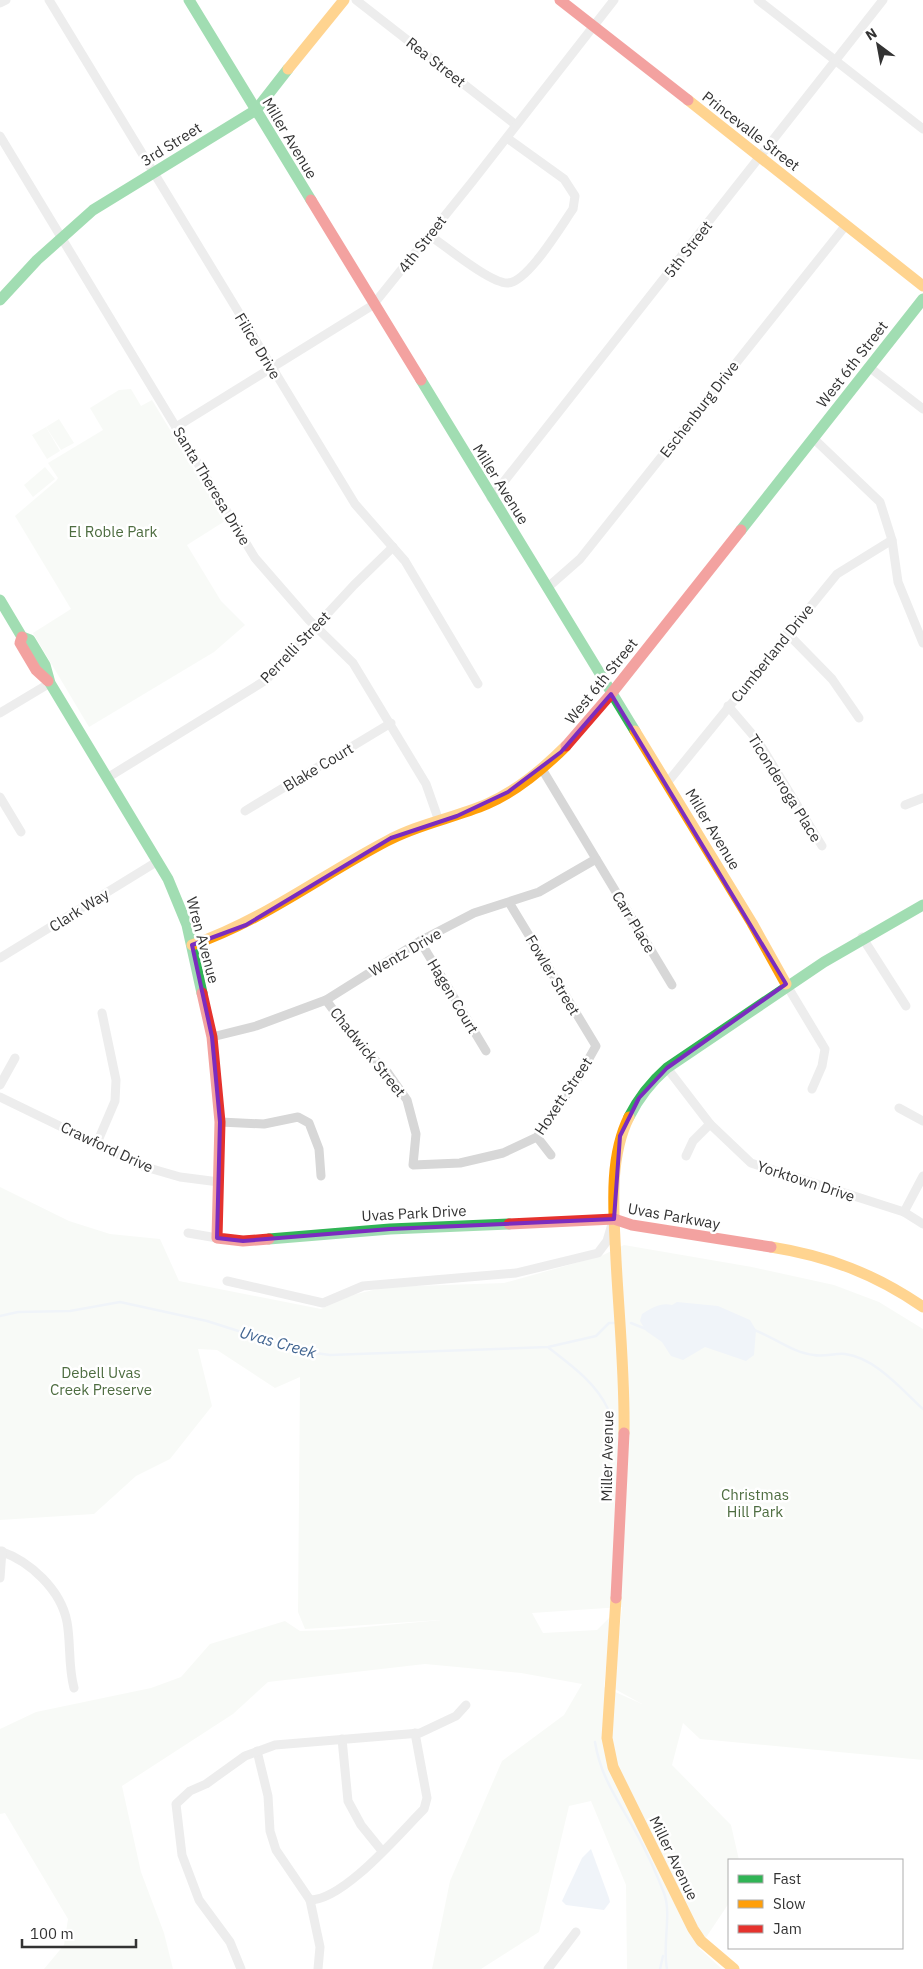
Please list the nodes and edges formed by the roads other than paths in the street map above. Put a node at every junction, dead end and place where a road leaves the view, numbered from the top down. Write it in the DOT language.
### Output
graph roads {
  1 [pos="6,0"];
  2 [pos="50,0"];
  3 [pos="189,0"];
  4 [pos="344,0"];
  5 [pos="356,0"];
  6 [pos="560,0"];
  7 [pos="614,0"];
  8 [pos="758,0"];
  9 [pos="883,0"];
  10 [pos="0,3"];
  11 [pos="593,26"];
  12 [pos="835,59"];
  13 [pos="256,110"];
  14 [pos="516,125"];
  15 [pos="923,129"];
  16 [pos="0,136"];
  17 [pos="507,138"];
  18 [pos="760,157"];
  19 [pos="154,172"];
  20 [pos="846,225"];
  21 [pos="429,235"];
  22 [pos="61,237"];
  23 [pos="923,286"];
  24 [pos="923,299"];
  25 [pos="0,300"];
  26 [pos="373,305"];
  27 [pos="869,367"];
  28 [pos="272,369"];
  29 [pos="923,409"];
  30 [pos="176,427"];
  31 [pos="812,438"];
  32 [pos="491,498"];
  33 [pos="892,540"];
  34 [pos="393,547"];
  35 [pos="547,588"];
  36 [pos="1,602"];
  37 [pos="316,626"];
  38 [pos="787,633"];
  39 [pos="923,643"];
  40 [pos="50,682"];
  41 [pos="478,684"];
  42 [pos="611,694"];
  43 [pos="728,706"];
  44 [pos="0,713"];
  45 [pos="858,718"];
  46 [pos="391,723"];
  47 [pos="542,769"];
  48 [pos="107,778"];
  49 [pos="667,783"];
  50 [pos="0,797"];
  51 [pos="923,798"];
  52 [pos="905,805"];
  53 [pos="245,811"];
  54 [pos="440,821"];
  55 [pos="21,832"];
  56 [pos="822,846"];
  57 [pos="596,859"];
  58 [pos="158,862"];
  59 [pos="510,904"];
  60 [pos="923,905"];
  61 [pos="862,937"];
  62 [pos="420,941"];
  63 [pos="192,945"];
  64 [pos="0,958"];
  65 [pos="786,984"];
  66 [pos="672,985"];
  67 [pos="326,1000"];
  68 [pos="906,1006"];
  69 [pos="102,1013"];
  70 [pos="212,1037"];
  71 [pos="596,1046"];
  72 [pos="486,1051"];
  73 [pos="15,1058"];
  74 [pos="667,1068"];
  75 [pos="0,1085"];
  76 [pos="812,1089"];
  77 [pos="0,1097"];
  78 [pos="899,1108"];
  79 [pos="923,1121"];
  80 [pos="220,1122"];
  81 [pos="710,1124"];
  82 [pos="416,1134"];
  83 [pos="537,1137"];
  84 [pos="97,1142"];
  85 [pos="551,1155"];
  86 [pos="686,1156"];
  87 [pos="321,1176"];
  88 [pos="923,1176"];
  89 [pos="219,1182"];
  90 [pos="904,1212"];
  91 [pos="614,1219"];
  92 [pos="923,1224"];
  93 [pos="188,1233"];
  94 [pos="217,1238"];
  95 [pos="227,1281"];
  96 [pos="923,1307"];
  97 [pos="1,1551"];
  98 [pos="0,1578"];
  99 [pos="74,1688"];
  100 [pos="466,1705"];
  101 [pos="416,1733"];
  102 [pos="342,1739"];
  103 [pos="257,1751"];
  104 [pos="382,1851"];
  105 [pos="310,1900"];
  106 [pos="576,1932"];
  107 [pos="552,1968"];
  108 [pos="241,1969"];
  109 [pos="318,1969"];
  110 [pos="734,1969"];
  1 -- 10 [label="street"];
  2 -- 19 [label="street, Filice Drive"];
  3 -- 13 [label="street, Miller Avenue"];
  4 -- 13 [label="street, 3rd Street"];
  5 -- 14 [label="street, Rea Street"];
  6 -- 11 [label="street, Princevalle Street"];
  7 -- 11 [label="street, 4th Street"];
  8 -- 12 [label="street"];
  9 -- 12 [label="street, 5th Street"];
  11 -- 14 [label="street, 4th Street"];
  11 -- 18 [label="street, Princevalle Street"];
  12 -- 15 [label="street"];
  12 -- 18 [label="street, 5th Street"];
  13 -- 19 [label="street, 3rd Street"];
  13 -- 26 [label="street, Miller Avenue"];
  14 -- 17 [label="street, 4th Street"];
  16 -- 22 [label="street, Santa Theresa Drive"];
  17 -- 21 [label="street, 4th Street"];
  17 -- 21 [label="street"];
  18 -- 20 [label="street, Princevalle Street"];
  18 -- 32 [label="street, 5th Street"];
  19 -- 22 [label="street, 3rd Street"];
  19 -- 28 [label="street, Filice Drive"];
  20 -- 23 [label="street, Princevalle Street"];
  20 -- 35 [label="street, Eschenburg Drive"];
  21 -- 26 [label="street, 4th Street"];
  22 -- 25 [label="street, 3rd Street"];
  22 -- 30 [label="street, Santa Theresa Drive"];
  24 -- 27 [label="street, West 6th Street"];
  26 -- 28 [label="street, 4th Street"];
  26 -- 32 [label="street, Miller Avenue"];
  27 -- 29 [label="street"];
  27 -- 31 [label="street, West 6th Street"];
  28 -- 30 [label="street, 4th Street"];
  28 -- 34 [label="street, Filice Drive"];
  30 -- 37 [label="street, Santa Theresa Drive"];
  31 -- 33 [label="street"];
  31 -- 42 [label="street, West 6th Street"];
  32 -- 35 [label="street, Miller Avenue"];
  33 -- 38 [label="street, Cumberland Drive"];
  33 -- 39 [label="street"];
  34 -- 37 [label="street, Perrelli Street"];
  34 -- 41 [label="street, Filice Drive"];
  35 -- 42 [label="street, Miller Avenue"];
  36 -- 40 [label="street, Wren Avenue"];
  37 -- 46 [label="street, Santa Theresa Drive"];
  37 -- 48 [label="street, Perrelli Street"];
  38 -- 43 [label="street, Cumberland Drive"];
  38 -- 45 [label="street"];
  40 -- 44 [label="street"];
  40 -- 48 [label="street, Wren Avenue"];
  42 -- 47 [label="street, West 6th Street"];
  42 -- 49 [label="street, Miller Avenue"];
  43 -- 49 [label="street, Cumberland Drive"];
  43 -- 56 [label="street, Ticonderoga Place"];
  46 -- 53 [label="street, Blake Court"];
  46 -- 54 [label="street, Santa Theresa Drive"];
  47 -- 54 [label="street, West 6th Street"];
  47 -- 57 [label="street, Carr Place"];
  48 -- 58 [label="street, Wren Avenue"];
  49 -- 65 [label="street, Miller Avenue"];
  50 -- 55 [label="street"];
  51 -- 52 [label="street"];
  54 -- 63 [label="street, West 6th Street"];
  57 -- 59 [label="street, Wentz Drive"];
  57 -- 66 [label="street, Carr Place"];
  58 -- 63 [label="street, Wren Avenue"];
  58 -- 64 [label="street, Clark Way"];
  59 -- 62 [label="street, Wentz Drive"];
  59 -- 71 [label="street, Fowler Street"];
  60 -- 61 [label="street, Miller Avenue"];
  61 -- 65 [label="street, Miller Avenue"];
  61 -- 68 [label="street"];
  62 -- 67 [label="street, Wentz Drive"];
  62 -- 72 [label="street, Hagen Court"];
  63 -- 70 [label="street, Wren Avenue"];
  65 -- 74 [label="street, Miller Avenue"];
  65 -- 76 [label="street"];
  67 -- 70 [label="street, Wentz Drive"];
  67 -- 82 [label="street, Chadwick Street"];
  69 -- 84 [label="street"];
  70 -- 80 [label="street, Wren Avenue"];
  71 -- 83 [label="street, Hoxett Street"];
  73 -- 75 [label="street"];
  74 -- 81 [label="street, Yorktown Drive"];
  74 -- 91 [label="street, Miller Avenue"];
  77 -- 84 [label="street, Crawford Drive"];
  78 -- 79 [label="street"];
  80 -- 87 [label="street"];
  80 -- 89 [label="street, Wren Avenue"];
  81 -- 86 [label="street"];
  81 -- 90 [label="street, Yorktown Drive"];
  82 -- 83 [label="street, Hoxett Street"];
  83 -- 85 [label="street"];
  84 -- 89 [label="street, Crawford Drive"];
  88 -- 90 [label="street"];
  89 -- 94 [label="street, Wren Avenue"];
  90 -- 92 [label="street, Yorktown Drive"];
  91 -- 94 [label="street, Uvas Park Drive"];
  91 -- 95 [label="street, Uvas Parkway"];
  91 -- 96 [label="street, Uvas Parkway"];
  91 -- 110 [label="street, Miller Avenue"];
  93 -- 94 [label="street"];
  97 -- 98 [label="street"];
  97 -- 99 [label="street"];
  100 -- 101 [label="street"];
  101 -- 102 [label="street"];
  101 -- 104 [label="street"];
  102 -- 103 [label="street"];
  102 -- 104 [label="street"];
  103 -- 105 [label="street"];
  103 -- 108 [label="street"];
  104 -- 105 [label="street"];
  105 -- 109 [label="street"];
  106 -- 107 [label="street"];
}
